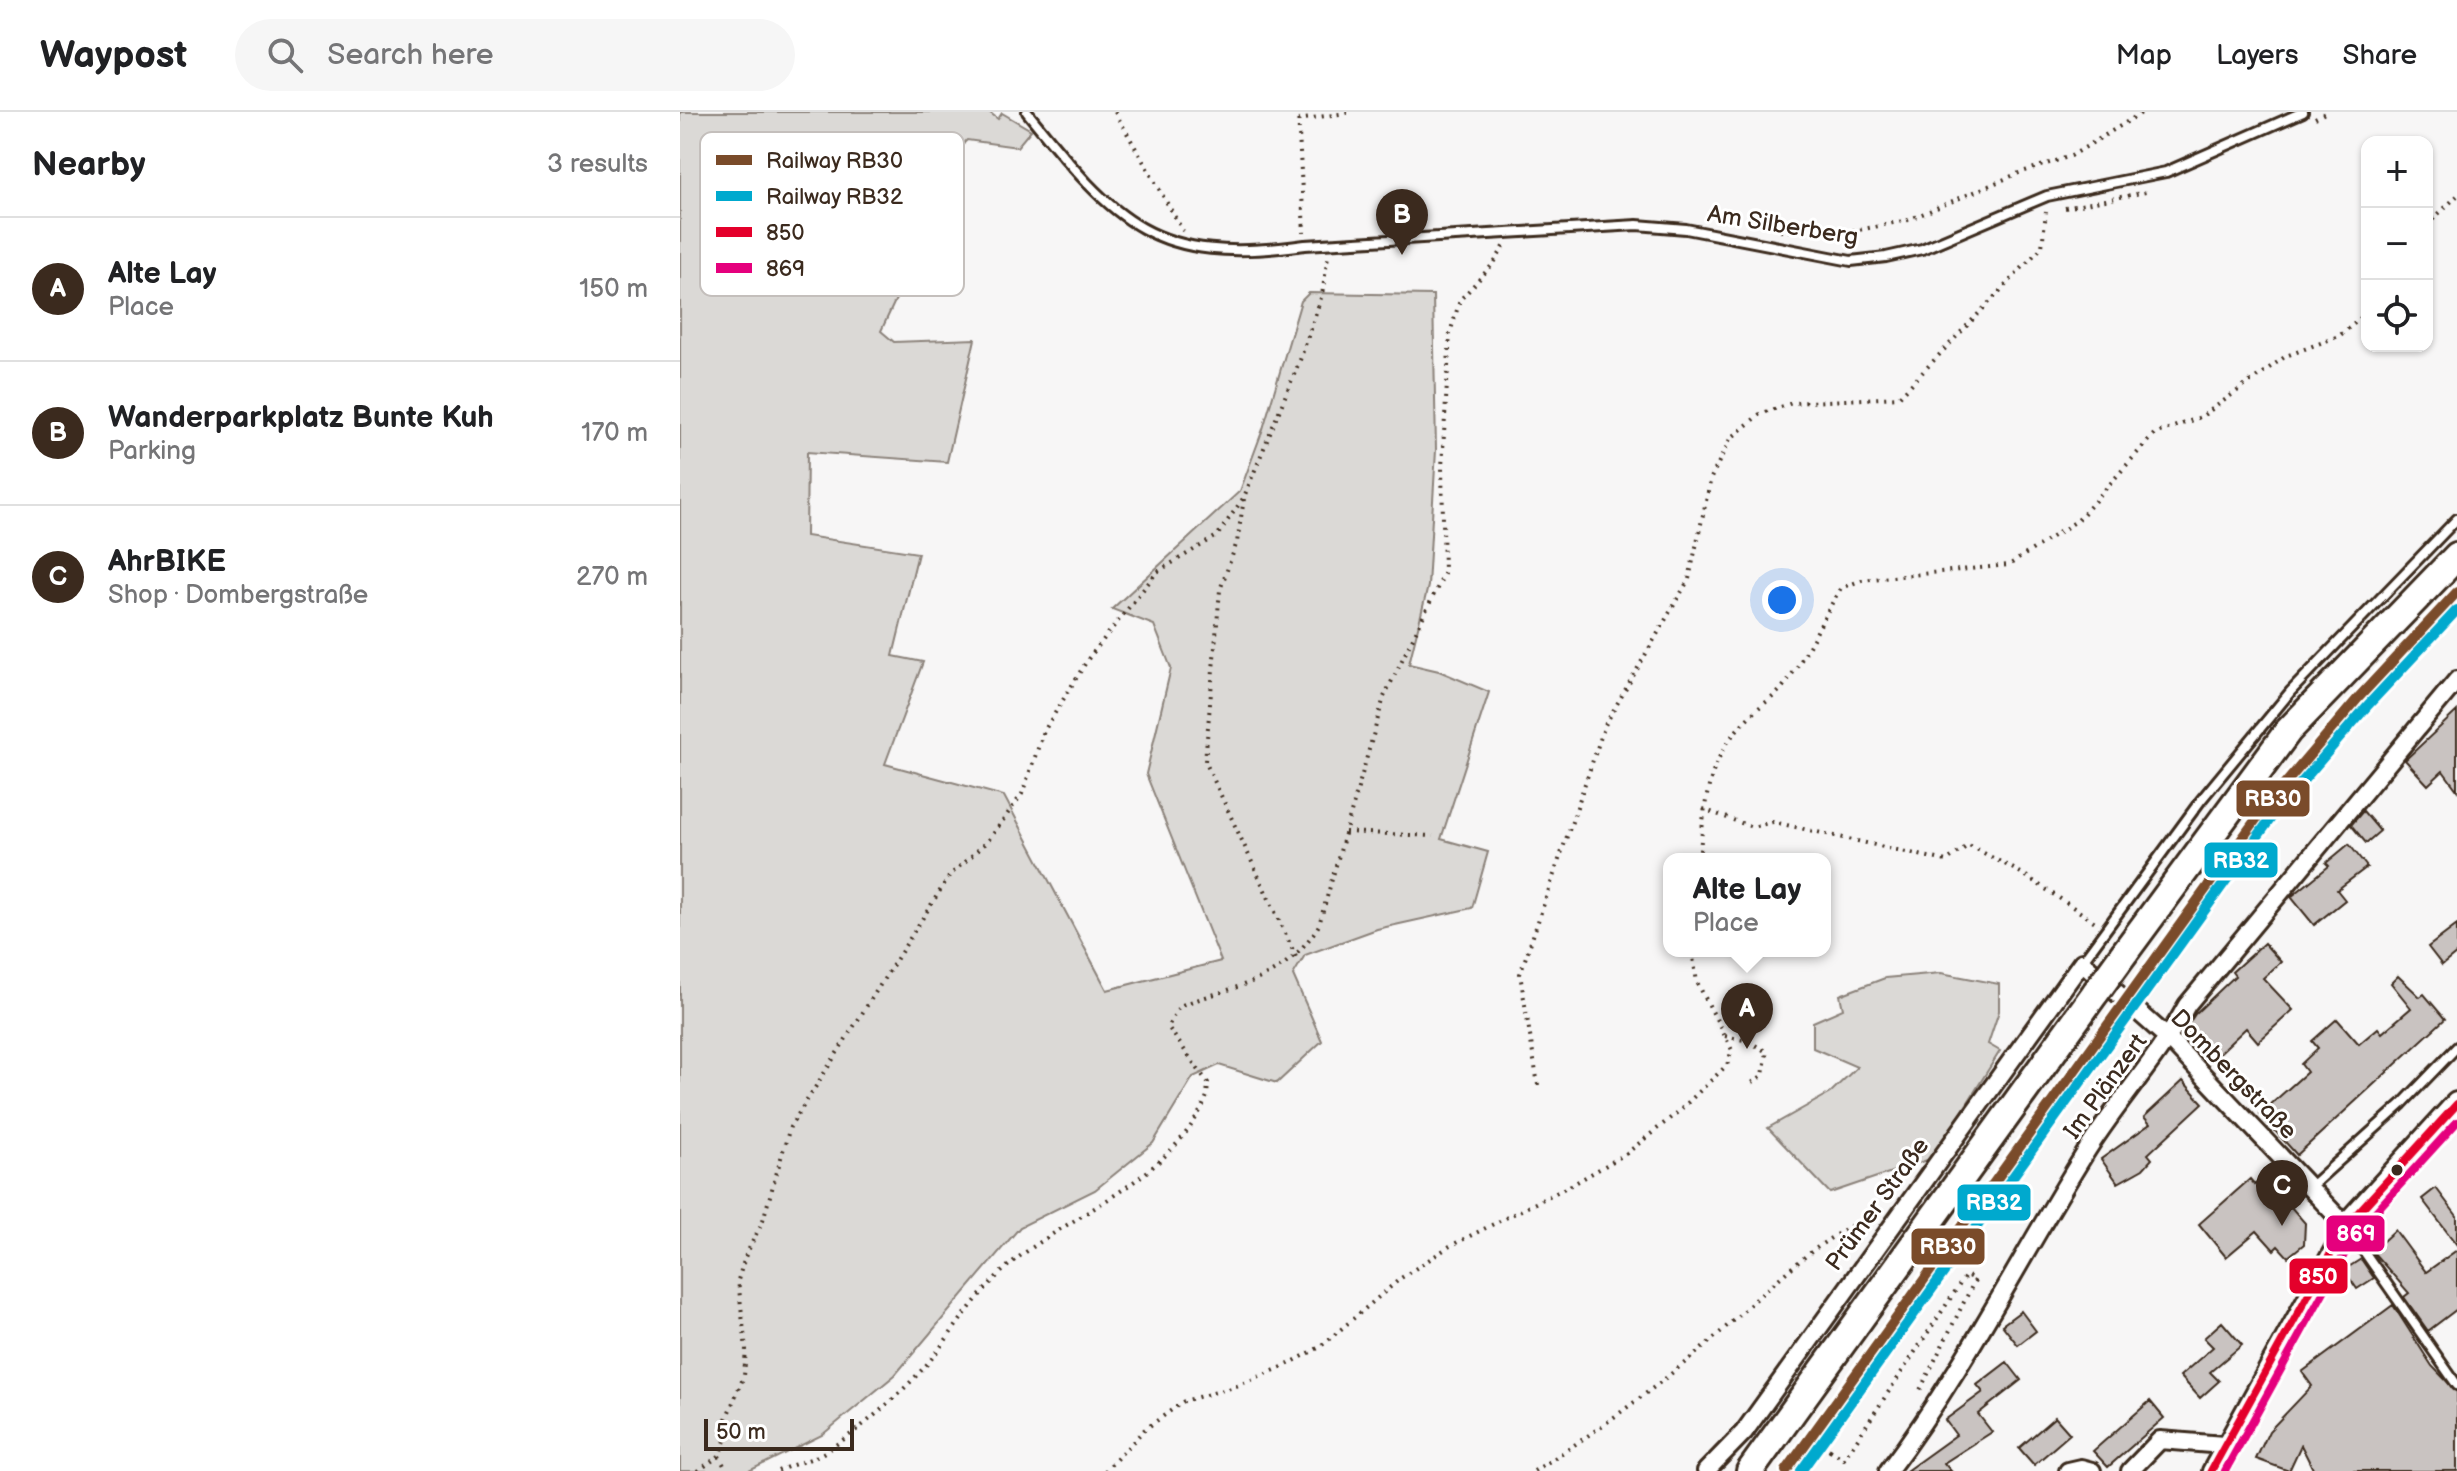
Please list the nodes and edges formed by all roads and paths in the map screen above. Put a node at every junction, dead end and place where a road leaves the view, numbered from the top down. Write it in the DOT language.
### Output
graph roads {
  1 [pos="1027,112"];
  2 [pos="1115,112"];
  3 [pos="1298,112"];
  4 [pos="1353,112"];
  5 [pos="2143,112"];
  6 [pos="2303,112"];
  7 [pos="1298,120"];
  8 [pos="2047,196"];
  9 [pos="2457,196"];
  10 [pos="2433,219"];
  11 [pos="1769,231"];
  12 [pos="1507,234"];
  13 [pos="1328,243"];
  14 [pos="1305,245"];
  15 [pos="1186,247"];
  16 [pos="2361,318"];
  17 [pos="1244,497"];
  18 [pos="2457,519"];
  19 [pos="2457,556"];
  20 [pos="2457,680"];
  21 [pos="1702,809"];
  22 [pos="1345,832"];
  23 [pos="1433,836"];
  24 [pos="1699,853"];
  25 [pos="2107,930"];
  26 [pos="1296,957"];
  27 [pos="1693,957"];
  28 [pos="2082,962"];
  29 [pos="1725,1036"];
  30 [pos="2169,1039"];
  31 [pos="2457,1047"];
  32 [pos="1538,1085"];
  33 [pos="1749,1085"];
  34 [pos="2457,1104"];
  35 [pos="2310,1187"];
  36 [pos="1905,1206"];
  37 [pos="2346,1226"];
  38 [pos="2457,1385"];
  39 [pos="1914,1403"];
  40 [pos="1815,1441"];
  41 [pos="2224,1445"];
  42 [pos="719,1456"];
  43 [pos="698,1471"];
  44 [pos="727,1471"];
  45 [pos="778,1471"];
  46 [pos="1105,1471"];
  47 [pos="1534,1471"];
  48 [pos="1706,1471"];
  49 [pos="1750,1471"];
  50 [pos="1888,1471"];
  51 [pos="2068,1471"];
  52 [pos="2092,1471"];
  53 [pos="2130,1471"];
  54 [pos="2211,1471"];
  1 -- 15 [label="lane, Am Silberberg"];
  2 -- 15 [label="path"];
  3 -- 7 [label="path"];
  4 -- 7 [label="path"];
  5 -- 11 [label="path"];
  6 -- 8 [label="lane, Am Silberberg"];
  7 -- 14 [label="path"];
  8 -- 12 [label="lane, Am Silberberg"];
  8 -- 32 [label="path"];
  9 -- 10 [label="path"];
  12 -- 13 [label="lane, Am Silberberg"];
  12 -- 22 [label="path"];
  13 -- 14 [label="lane, Am Silberberg"];
  13 -- 17 [label="path"];
  14 -- 15 [label="lane, Am Silberberg"];
  16 -- 21 [label="path"];
  17 -- 26 [label="path"];
  17 -- 42 [label="path"];
  18 -- 25 [label="lane"];
  19 -- 49 [label="main road, bridge"];
  20 -- 30 [label="street, Im Plänzert"];
  21 -- 24 [label="path"];
  21 -- 25 [label="path"];
  22 -- 23 [label="path"];
  22 -- 26 [label="path"];
  25 -- 28 [label="lane"];
  26 -- 45 [label="path"];
  27 -- 29 [label="path"];
  28 -- 30 [label="street, Dombergstraße"];
  28 -- 36 [label="street, Prümer Straße"];
  29 -- 33 [label="path"];
  29 -- 46 [label="path"];
  30 -- 35 [label="street, Dombergstraße"];
  30 -- 50 [label="street, Im Plänzert"];
  31 -- 35 [label="lane"];
  34 -- 37 [label="street"];
  35 -- 37 [label="street, Dombergstraße"];
  36 -- 47 [label="path"];
  36 -- 48 [label="street, Prümer Straße"];
  37 -- 38 [label="lane"];
  37 -- 41 [label="street"];
  39 -- 40 [label="path"];
  41 -- 53 [label="street"];
  41 -- 54 [label="street"];
  42 -- 43 [label="path"];
  42 -- 44 [label="path"];
  51 -- 52 [label="street"];
}
